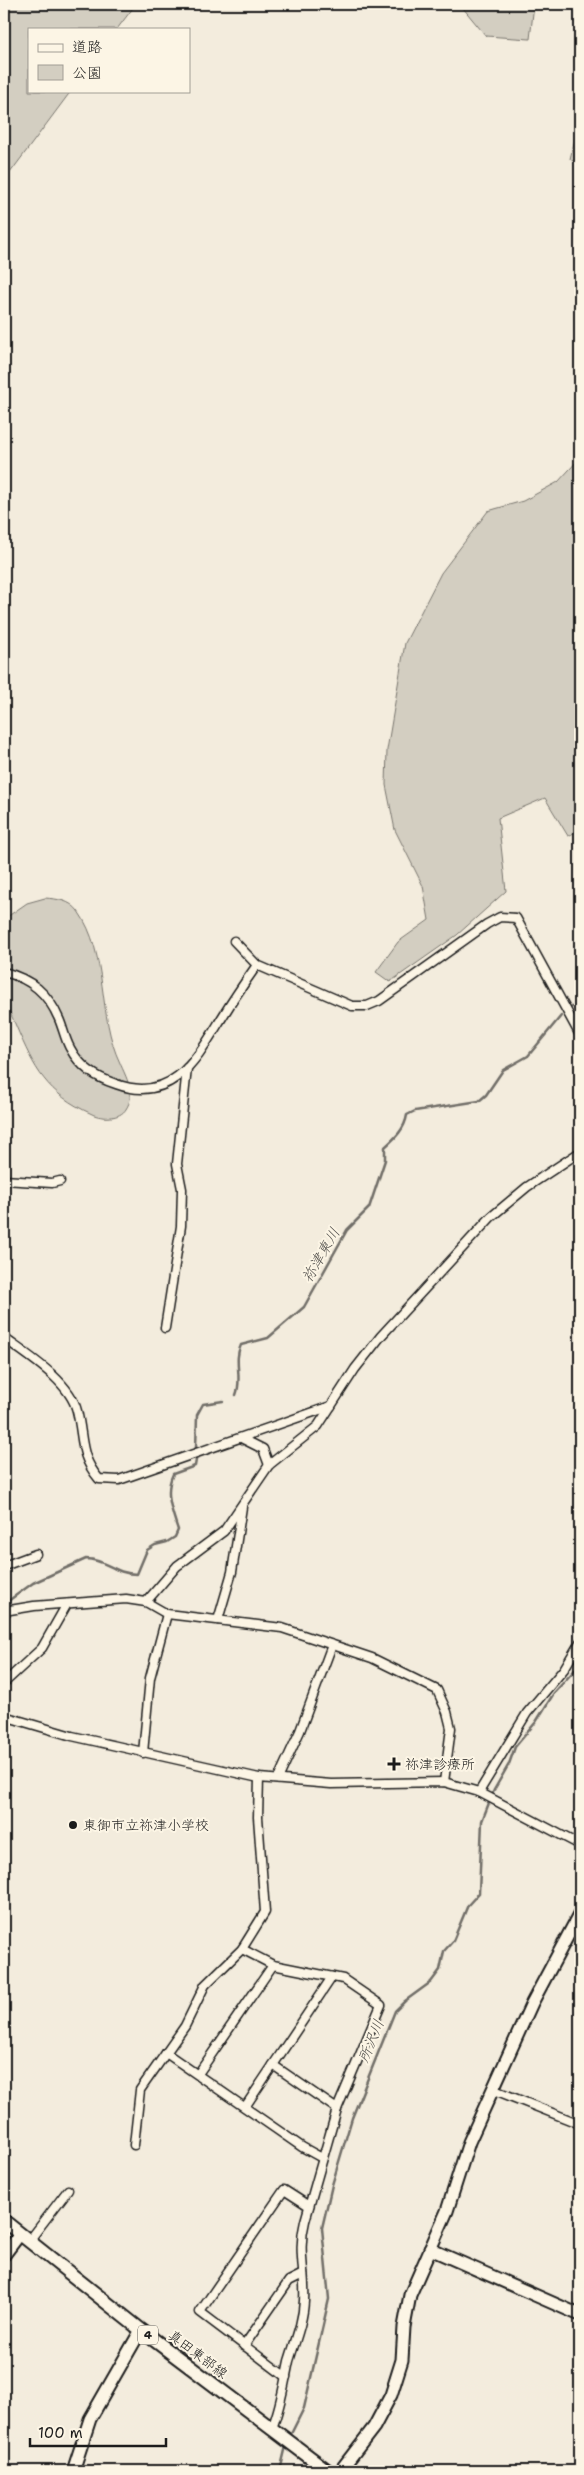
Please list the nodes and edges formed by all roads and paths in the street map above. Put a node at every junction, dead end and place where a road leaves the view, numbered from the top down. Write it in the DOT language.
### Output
graph roads {
  1 [pos="234,941"];
  2 [pos="257,965"];
  3 [pos="4,972"];
  4 [pos="580,1035"];
  5 [pos="187,1068"];
  6 [pos="580,1152"];
  7 [pos="4,1180"];
  8 [pos="60,1181"];
  9 [pos="165,1328"];
  10 [pos="4,1338"];
  11 [pos="331,1406"];
  12 [pos="243,1439"];
  13 [pos="269,1465"];
  14 [pos="242,1507"];
  15 [pos="36,1554"];
  16 [pos="4,1566"];
  17 [pos="146,1602"];
  18 [pos="67,1604"];
  19 [pos="4,1611"];
  20 [pos="167,1614"];
  21 [pos="218,1620"];
  22 [pos="580,1642"];
  23 [pos="332,1645"];
  24 [pos="4,1683"];
  25 [pos="4,1716"];
  26 [pos="143,1753"];
  27 [pos="259,1778"];
  28 [pos="278,1779"];
  29 [pos="444,1782"];
  30 [pos="479,1792"];
  31 [pos="580,1845"];
  32 [pos="580,1913"];
  33 [pos="242,1949"];
  34 [pos="273,1965"];
  35 [pos="332,1977"];
  36 [pos="166,2053"];
  37 [pos="273,2065"];
  38 [pos="198,2074"];
  39 [pos="492,2089"];
  40 [pos="245,2107"];
  41 [pos="337,2109"];
  42 [pos="580,2124"];
  43 [pos="134,2145"];
  44 [pos="322,2158"];
  45 [pos="68,2190"];
  46 [pos="309,2206"];
  47 [pos="4,2221"];
  48 [pos="24,2237"];
  49 [pos="430,2249"];
  50 [pos="4,2255"];
  51 [pos="303,2274"];
  52 [pos="580,2315"];
  53 [pos="141,2330"];
  54 [pos="244,2346"];
  55 [pos="286,2377"];
  56 [pos="276,2431"];
  57 [pos="73,2471"];
  58 [pos="328,2471"];
  59 [pos="340,2471"];
  1 -- 2 [label="street"];
  2 -- 4 [label="street"];
  2 -- 5 [label="street"];
  3 -- 5 [label="street"];
  5 -- 9 [label="street"];
  6 -- 11 [label="street"];
  7 -- 8 [label="street"];
  10 -- 12 [label="street"];
  11 -- 12 [label="street"];
  11 -- 13 [label="street"];
  12 -- 13 [label="street"];
  13 -- 14 [label="street"];
  14 -- 17 [label="street"];
  14 -- 21 [label="street"];
  15 -- 16 [label="street"];
  17 -- 18 [label="street"];
  17 -- 20 [label="street"];
  18 -- 19 [label="street"];
  18 -- 24 [label="street"];
  20 -- 21 [label="street"];
  20 -- 26 [label="street"];
  21 -- 23 [label="street"];
  22 -- 30 [label="street"];
  23 -- 28 [label="street"];
  23 -- 29 [label="street"];
  25 -- 26 [label="street"];
  26 -- 27 [label="street"];
  27 -- 28 [label="street"];
  27 -- 33 [label="street"];
  28 -- 29 [label="street"];
  29 -- 30 [label="street"];
  30 -- 31 [label="street"];
  32 -- 39 [label="street"];
  33 -- 34 [label="street"];
  33 -- 36 [label="street"];
  34 -- 35 [label="street"];
  34 -- 38 [label="street"];
  35 -- 37 [label="street"];
  35 -- 41 [label="street"];
  36 -- 38 [label="street"];
  36 -- 43 [label="street"];
  37 -- 40 [label="street"];
  37 -- 41 [label="street"];
  38 -- 40 [label="street"];
  39 -- 42 [label="street"];
  39 -- 49 [label="street"];
  40 -- 44 [label="street"];
  41 -- 44 [label="street"];
  44 -- 46 [label="street"];
  45 -- 48 [label="street"];
  46 -- 51 [label="street"];
  46 -- 54 [label="street"];
  47 -- 48 [label="main road, 真田東部線 / 4"];
  48 -- 50 [label="street"];
  48 -- 53 [label="main road, 真田東部線 / 4"];
  49 -- 52 [label="street"];
  49 -- 59 [label="street"];
  51 -- 54 [label="street"];
  51 -- 55 [label="street"];
  53 -- 56 [label="main road, 真田東部線 / 4"];
  53 -- 57 [label="street"];
  54 -- 55 [label="street"];
  55 -- 56 [label="street"];
  56 -- 58 [label="main road, 真田東部線 / 4"];
}
